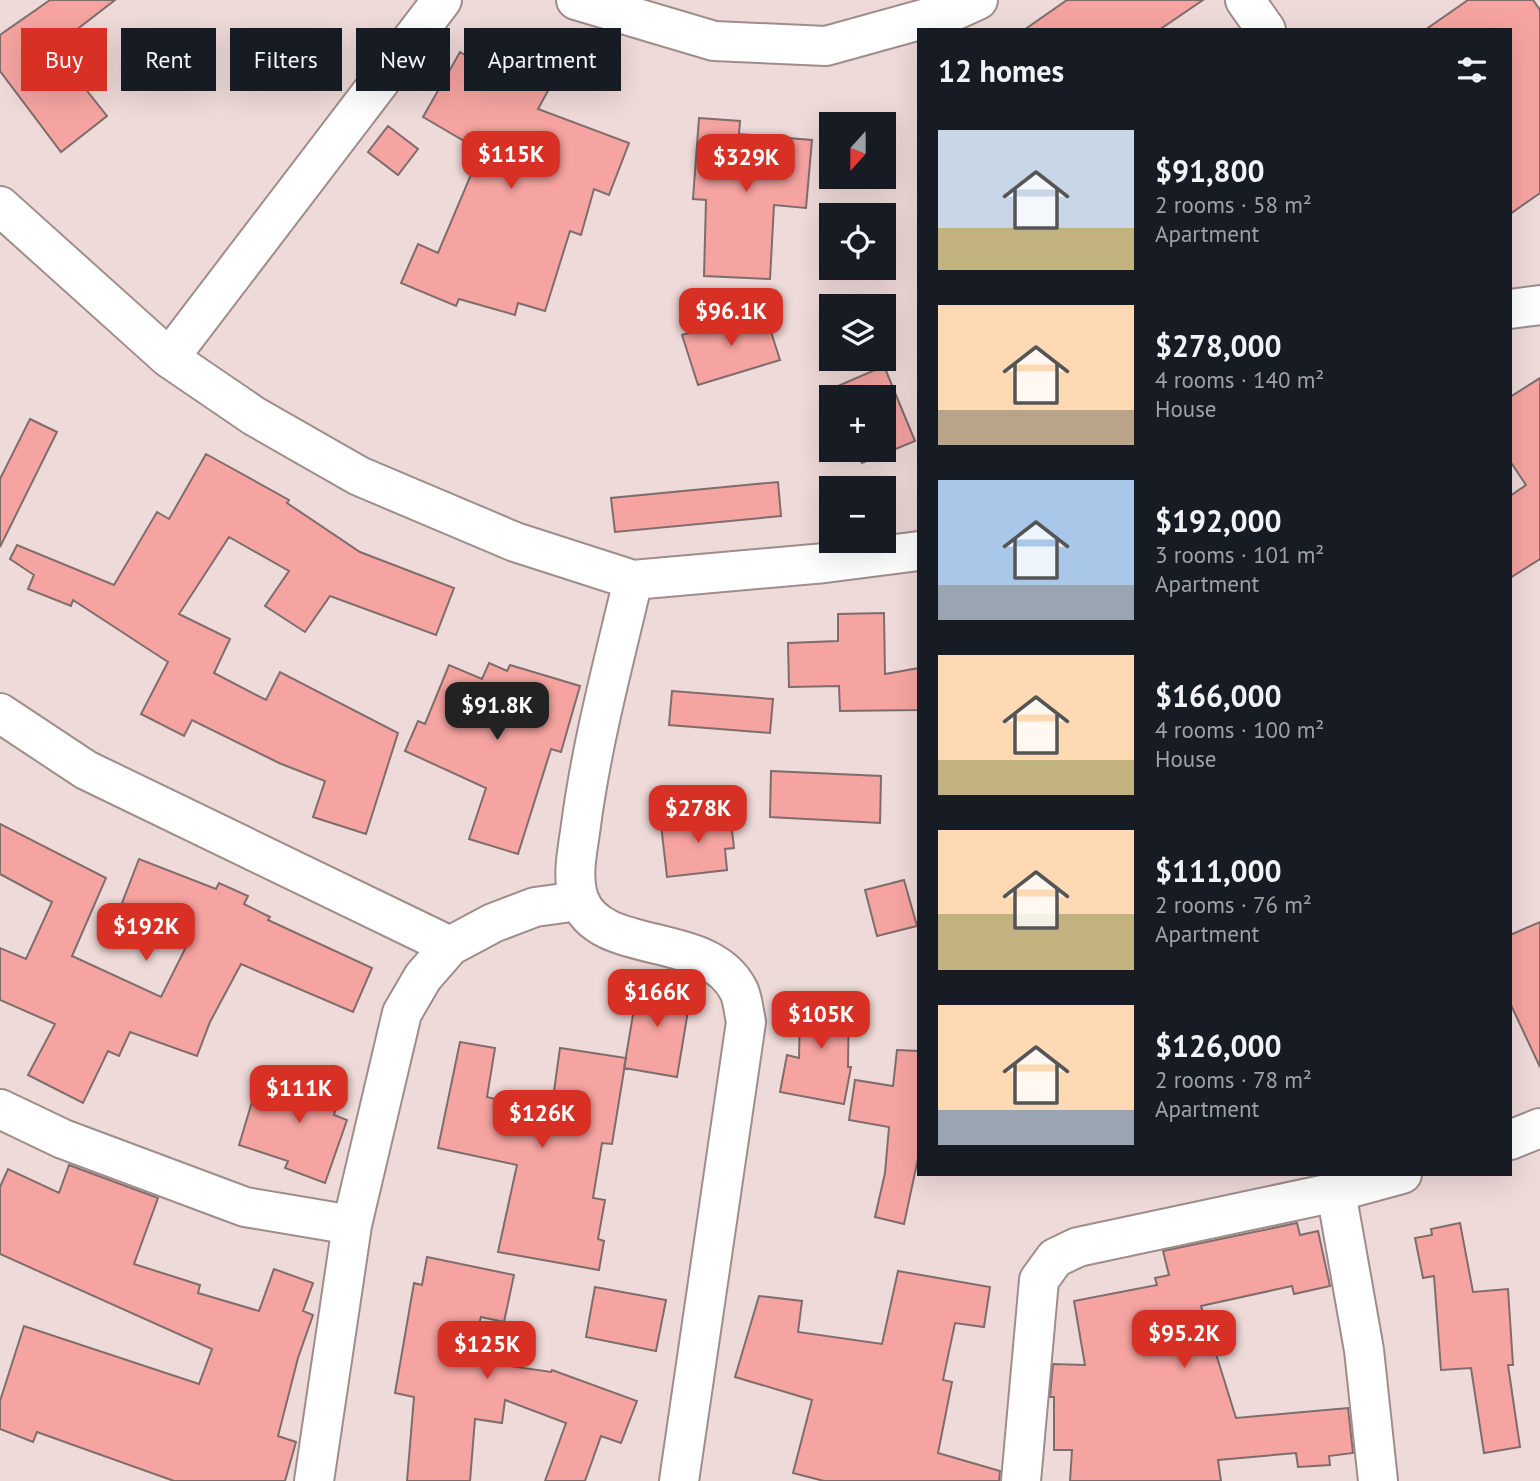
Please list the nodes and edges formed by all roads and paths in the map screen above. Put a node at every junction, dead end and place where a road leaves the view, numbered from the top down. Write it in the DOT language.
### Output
graph roads {
  1 [pos="442,0"];
  2 [pos="576,0"];
  3 [pos="978,0"];
  4 [pos="1245,0"];
  5 [pos="1265,28"];
  6 [pos="0,206"];
  7 [pos="169,358"];
  8 [pos="917,551"];
  9 [pos="633,580"];
  10 [pos="0,713"];
  11 [pos="579,901"];
  12 [pos="450,946"];
  13 [pos="0,1109"];
  14 [pos="1540,1128"];
  15 [pos="1512,1139"];
  16 [pos="1395,1176"];
  17 [pos="1336,1192"];
  18 [pos="352,1225"];
  19 [pos="314,1481"];
  20 [pos="679,1481"];
  21 [pos="1021,1481"];
  22 [pos="1378,1481"];
  1 -- 7 [label="street"];
  2 -- 3 [label="street"];
  4 -- 5 [label="street"];
  6 -- 7 [label="street"];
  7 -- 9 [label="street"];
  8 -- 9 [label="street"];
  9 -- 11 [label="street"];
  10 -- 12 [label="street"];
  11 -- 12 [label="street"];
  11 -- 20 [label="street"];
  12 -- 18 [label="street"];
  13 -- 18 [label="street"];
  14 -- 15 [label="street"];
  16 -- 17 [label="street"];
  17 -- 21 [label="street"];
  17 -- 22 [label="street"];
  18 -- 19 [label="street"];
}
